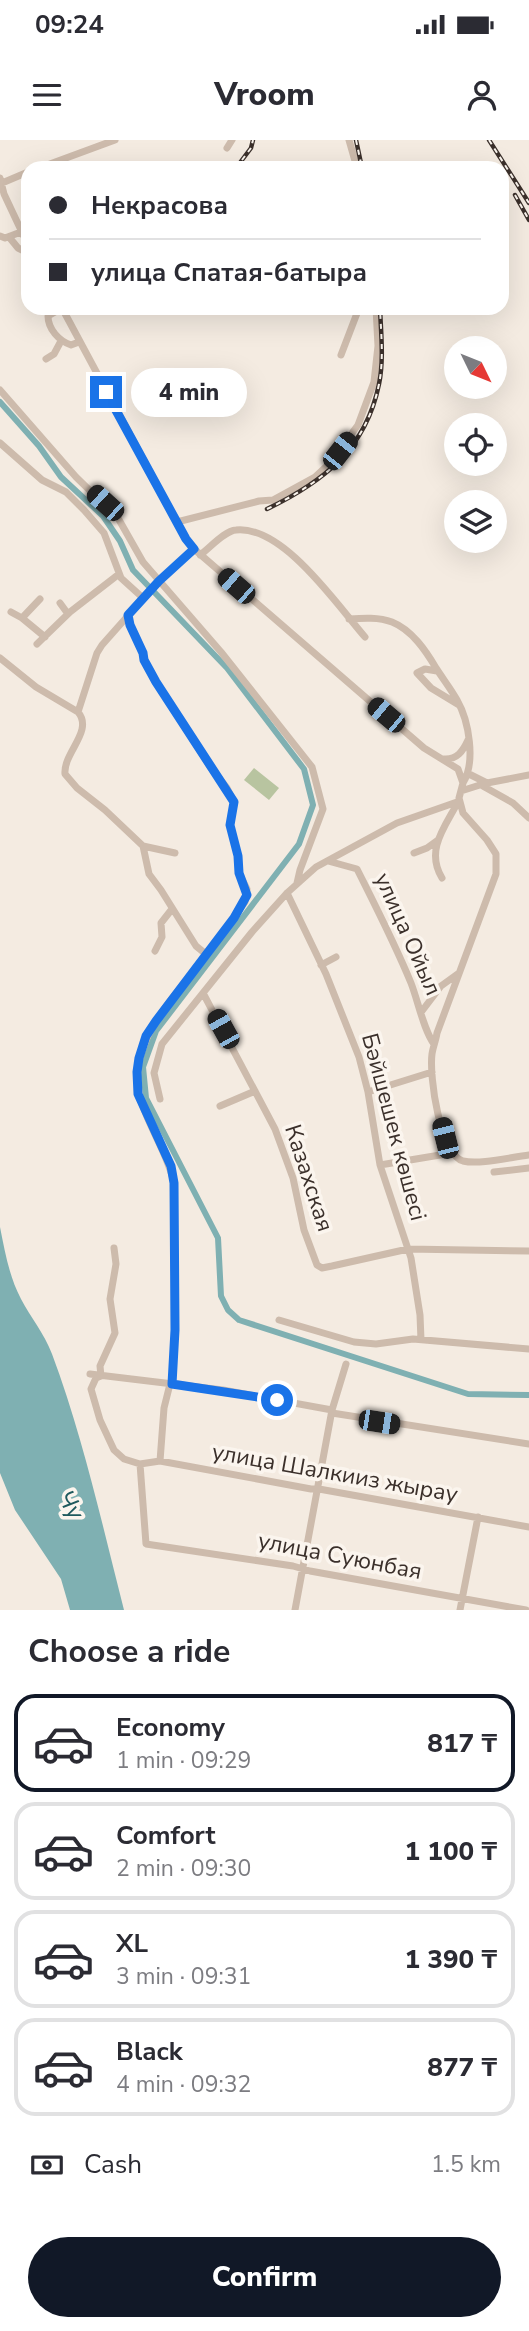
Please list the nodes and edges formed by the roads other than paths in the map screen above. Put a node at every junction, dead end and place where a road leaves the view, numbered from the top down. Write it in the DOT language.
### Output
graph roads {
  1 [pos="115,140"];
  2 [pos="232,140"];
  3 [pos="349,140"];
  4 [pos="227,148"];
  5 [pos="58,161"];
  6 [pos="355,161"];
  7 [pos="21,174"];
  8 [pos="1,181"];
  9 [pos="21,230"];
  10 [pos="21,232"];
  11 [pos="0,236"];
  12 [pos="9,237"];
  13 [pos="21,250"];
  14 [pos="50,315"];
  15 [pos="66,315"];
  16 [pos="356,315"];
  17 [pos="376,315"];
  18 [pos="61,341"];
  19 [pos="79,342"];
  20 [pos="341,355"];
  21 [pos="46,359"];
  22 [pos="0,390"];
  23 [pos="0,443"];
  24 [pos="177,522"];
  25 [pos="197,552"];
  26 [pos="119,574"];
  27 [pos="158,582"];
  28 [pos="144,596"];
  29 [pos="40,598"];
  30 [pos="60,603"];
  31 [pos="11,612"];
  32 [pos="68,614"];
  33 [pos="128,615"];
  34 [pos="22,618"];
  35 [pos="349,618"];
  36 [pos="46,637"];
  37 [pos="365,637"];
  38 [pos="37,644"];
  39 [pos="0,658"];
  40 [pos="439,672"];
  41 [pos="460,705"];
  42 [pos="78,712"];
  43 [pos="468,739"];
  44 [pos="444,759"];
  45 [pos="469,774"];
  46 [pos="529,775"];
  47 [pos="484,783"];
  48 [pos="460,793"];
  49 [pos="529,818"];
  50 [pos="439,839"];
  51 [pos="143,846"];
  52 [pos="175,853"];
  53 [pos="414,853"];
  54 [pos="328,861"];
  55 [pos="442,878"];
  56 [pos="297,883"];
  57 [pos="287,893"];
  58 [pos="172,909"];
  59 [pos="155,951"];
  60 [pos="207,955"];
  61 [pos="336,957"];
  62 [pos="321,965"];
  63 [pos="459,972"];
  64 [pos="203,993"];
  65 [pos="422,1011"];
  66 [pos="435,1044"];
  67 [pos="432,1073"];
  68 [pos="255,1091"];
  69 [pos="368,1092"];
  70 [pos="160,1099"];
  71 [pos="220,1106"];
  72 [pos="452,1153"];
  73 [pos="529,1155"];
  74 [pos="380,1165"];
  75 [pos="529,1168"];
  76 [pos="494,1172"];
  77 [pos="114,1248"];
  78 [pos="408,1249"];
  79 [pos="529,1251"];
  80 [pos="279,1320"];
  81 [pos="421,1340"];
  82 [pos="529,1349"];
  83 [pos="346,1364"];
  84 [pos="90,1374"];
  85 [pos="100,1376"];
  86 [pos="171,1384"];
  87 [pos="332,1412"];
  88 [pos="529,1444"];
  89 [pos="160,1461"];
  90 [pos="137,1463"];
  91 [pos="319,1489"];
  92 [pos="478,1517"];
  93 [pos="529,1527"];
  94 [pos="303,1569"];
  95 [pos="462,1599"];
  96 [pos="295,1610"];
  97 [pos="460,1610"];
  98 [pos="526,1610"];
  1 -- 5 [label="street"];
  2 -- 4 [label="street"];
  3 -- 6 [label="street"];
  7 -- 8 [label="street"];
  8 -- 9 [label="street"];
  10 -- 12 [label="street"];
  11 -- 12 [label="street"];
  12 -- 13 [label="street"];
  14 -- 18 [label="street"];
  15 -- 19 [label="street"];
  16 -- 20 [label="street"];
  17 -- 24 [label="street"];
  18 -- 19 [label="street"];
  18 -- 21 [label="street"];
  19 -- 24 [label="street"];
  22 -- 27 [label="street"];
  23 -- 26 [label="street"];
  24 -- 25 [label="street"];
  25 -- 27 [label="street"];
  25 -- 35 [label="street"];
  25 -- 44 [label="street"];
  26 -- 28 [label="street"];
  26 -- 32 [label="street"];
  27 -- 28 [label="street"];
  27 -- 56 [label="street"];
  28 -- 33 [label="street"];
  29 -- 34 [label="street"];
  30 -- 32 [label="street"];
  31 -- 34 [label="street"];
  32 -- 36 [label="street"];
  33 -- 42 [label="street"];
  33 -- 60 [label="street"];
  34 -- 36 [label="street"];
  35 -- 37 [label="street"];
  35 -- 40 [label="street"];
  36 -- 38 [label="street"];
  39 -- 42 [label="street"];
  40 -- 41 [label="street"];
  40 -- 41 [label="street"];
  41 -- 43 [label="street"];
  42 -- 51 [label="street"];
  43 -- 44 [label="street"];
  43 -- 45 [label="street"];
  44 -- 48 [label="street"];
  45 -- 47 [label="street"];
  45 -- 48 [label="street"];
  46 -- 47 [label="street"];
  47 -- 48 [label="street"];
  47 -- 49 [label="street"];
  48 -- 50 [label="street"];
  48 -- 54 [label="street"];
  48 -- 63 [label="street"];
  50 -- 53 [label="street"];
  50 -- 55 [label="street"];
  51 -- 52 [label="street"];
  51 -- 58 [label="street"];
  54 -- 56 [label="street"];
  54 -- 65 [label="street, улица Ойыл"];
  56 -- 57 [label="street"];
  57 -- 62 [label="street, Бәйшешек көшесі"];
  57 -- 64 [label="street"];
  58 -- 59 [label="street"];
  58 -- 60 [label="street"];
  60 -- 86 [label="street"];
  61 -- 62 [label="street"];
  62 -- 69 [label="street, Бәйшешек көшесі"];
  63 -- 65 [label="street"];
  63 -- 66 [label="street"];
  64 -- 68 [label="street, Казахская"];
  64 -- 70 [label="street"];
  65 -- 66 [label="street, улица Ойыл"];
  66 -- 67 [label="street"];
  67 -- 69 [label="street"];
  67 -- 72 [label="street"];
  68 -- 71 [label="street"];
  68 -- 78 [label="street, Казахская"];
  69 -- 74 [label="street, Бәйшешек көшесі"];
  72 -- 73 [label="street"];
  72 -- 74 [label="street"];
  74 -- 78 [label="street, Бәйшешек көшесі"];
  75 -- 76 [label="street"];
  77 -- 85 [label="street"];
  78 -- 79 [label="street"];
  78 -- 81 [label="street, Бәйшешек көшесі"];
  80 -- 81 [label="street"];
  81 -- 82 [label="street"];
  83 -- 87 [label="street"];
  84 -- 85 [label="street"];
  85 -- 86 [label="street"];
  85 -- 90 [label="street"];
  86 -- 87 [label="street"];
  86 -- 89 [label="street"];
  87 -- 88 [label="street"];
  87 -- 91 [label="street"];
  89 -- 90 [label="street, улица Шалкииз жырау"];
  89 -- 91 [label="street, улица Шалкииз жырау"];
  90 -- 94 [label="street, улица Суюнбая"];
  91 -- 92 [label="street, улица Шалкииз жырау"];
  91 -- 94 [label="street"];
  92 -- 93 [label="street, улица Шалкииз жырау"];
  92 -- 95 [label="street"];
  94 -- 95 [label="street, улица Суюнбая"];
  94 -- 96 [label="street"];
  95 -- 97 [label="street"];
  95 -- 98 [label="street, улица Суюнбая"];
}
